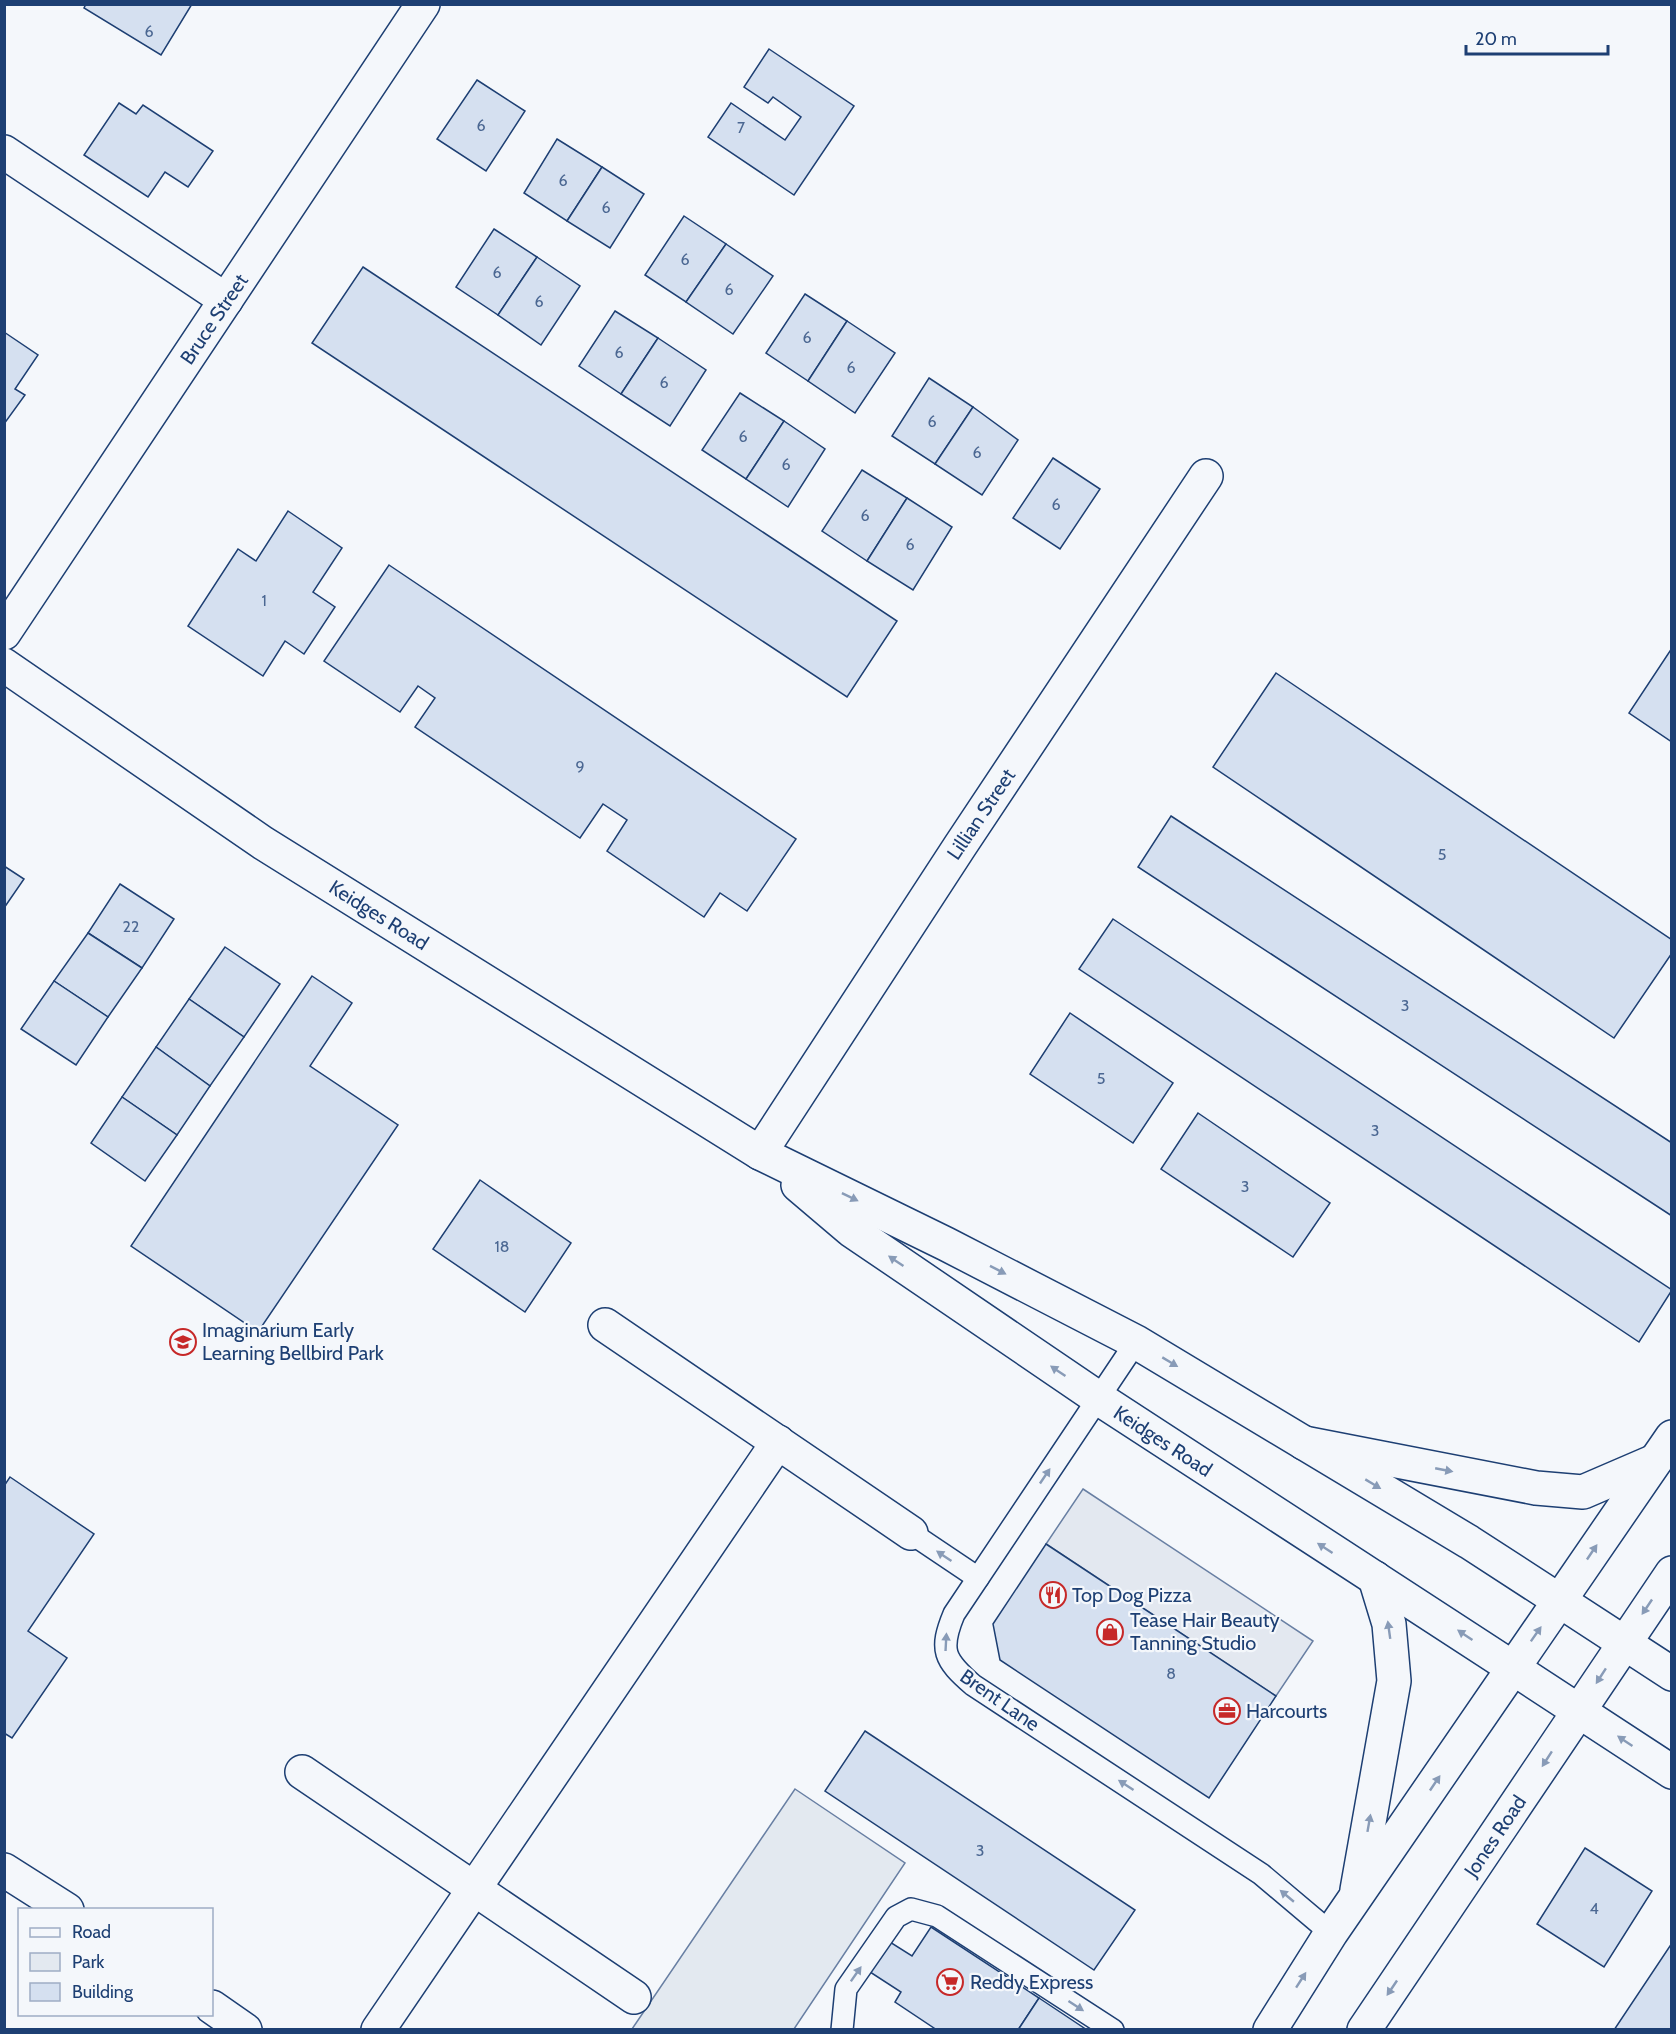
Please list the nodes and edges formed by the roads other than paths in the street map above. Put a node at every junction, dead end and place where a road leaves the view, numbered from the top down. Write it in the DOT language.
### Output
graph roads {
  1 [pos="423,4"];
  2 [pos="4,152"];
  3 [pos="226,300"];
  4 [pos="1206,476"];
  5 [pos="4,633"];
  6 [pos="4,664"];
  7 [pos="760,1153"];
  8 [pos="605,1325"];
  9 [pos="1136,1342"];
  10 [pos="1098,1398"];
  11 [pos="778,1442"];
  12 [pos="1304,1443"];
  13 [pos="1663,1449"];
  14 [pos="911,1533"];
  15 [pos="1671,1573"];
  16 [pos="978,1578"];
  17 [pos="1375,1578"];
  18 [pos="1560,1601"];
  19 [pos="1624,1642"];
  20 [pos="1514,1668"];
  21 [pos="1671,1674"];
  22 [pos="1579,1710"];
  23 [pos="303,1772"];
  24 [pos="1671,1772"];
  25 [pos="4,1870"];
  26 [pos="474,1888"];
  27 [pos="1355,1901"];
  28 [pos="64,1908"];
  29 [pos="1331,1933"];
  30 [pos="634,1997"];
  31 [pos="213,2008"];
  32 [pos="245,2030"];
  33 [pos="378,2030"];
  34 [pos="842,2030"];
  35 [pos="1113,2030"];
  36 [pos="1270,2030"];
  37 [pos="1364,2030"];
  1 -- 3 [label="street, Bruce Street"];
  2 -- 3 [label="street"];
  3 -- 5 [label="street, Bruce Street"];
  4 -- 7 [label="street, Lillian Street"];
  6 -- 7 [label="street, Keidges Road"];
  7 -- 9 [label="street, Keidges Road, one-way"];
  10 -- 7 [label="street, Keidges Road, one-way"];
  8 -- 11 [label="street"];
  9 -- 10 [label="lane, Brent Lane"];
  9 -- 12 [label="street, Keidges Road, one-way"];
  16 -- 10 [label="lane, Brent Lane, one-way"];
  17 -- 10 [label="street, Keidges Road, one-way"];
  11 -- 14 [label="street"];
  11 -- 26 [label="street"];
  12 -- 13 [label="street, one-way"];
  12 -- 18 [label="street, Keidges Road, one-way"];
  18 -- 13 [label="street, one-way"];
  16 -- 14 [label="lane, one-way"];
  15 -- 19 [label="street, Jones Road, one-way"];
  29 -- 16 [label="lane, Brent Lane, one-way"];
  20 -- 17 [label="street, Keidges Road, one-way"];
  27 -- 17 [label="street, one-way"];
  18 -- 19 [label="street, Keidges Road"];
  20 -- 18 [label="street, one-way"];
  19 -- 21 [label="street, Keidges Road"];
  19 -- 22 [label="street, Jones Road, one-way"];
  20 -- 22 [label="street, Keidges Road"];
  27 -- 20 [label="street, one-way"];
  24 -- 22 [label="street, Keidges Road, one-way"];
  22 -- 37 [label="street, Jones Road, one-way"];
  23 -- 26 [label="street"];
  25 -- 28 [label="street"];
  26 -- 30 [label="street"];
  26 -- 33 [label="street"];
  27 -- 29 [label="street"];
  36 -- 29 [label="street, one-way"];
  31 -- 32 [label="street"];
  34 -- 35 [label="lane, one-way"];
}
